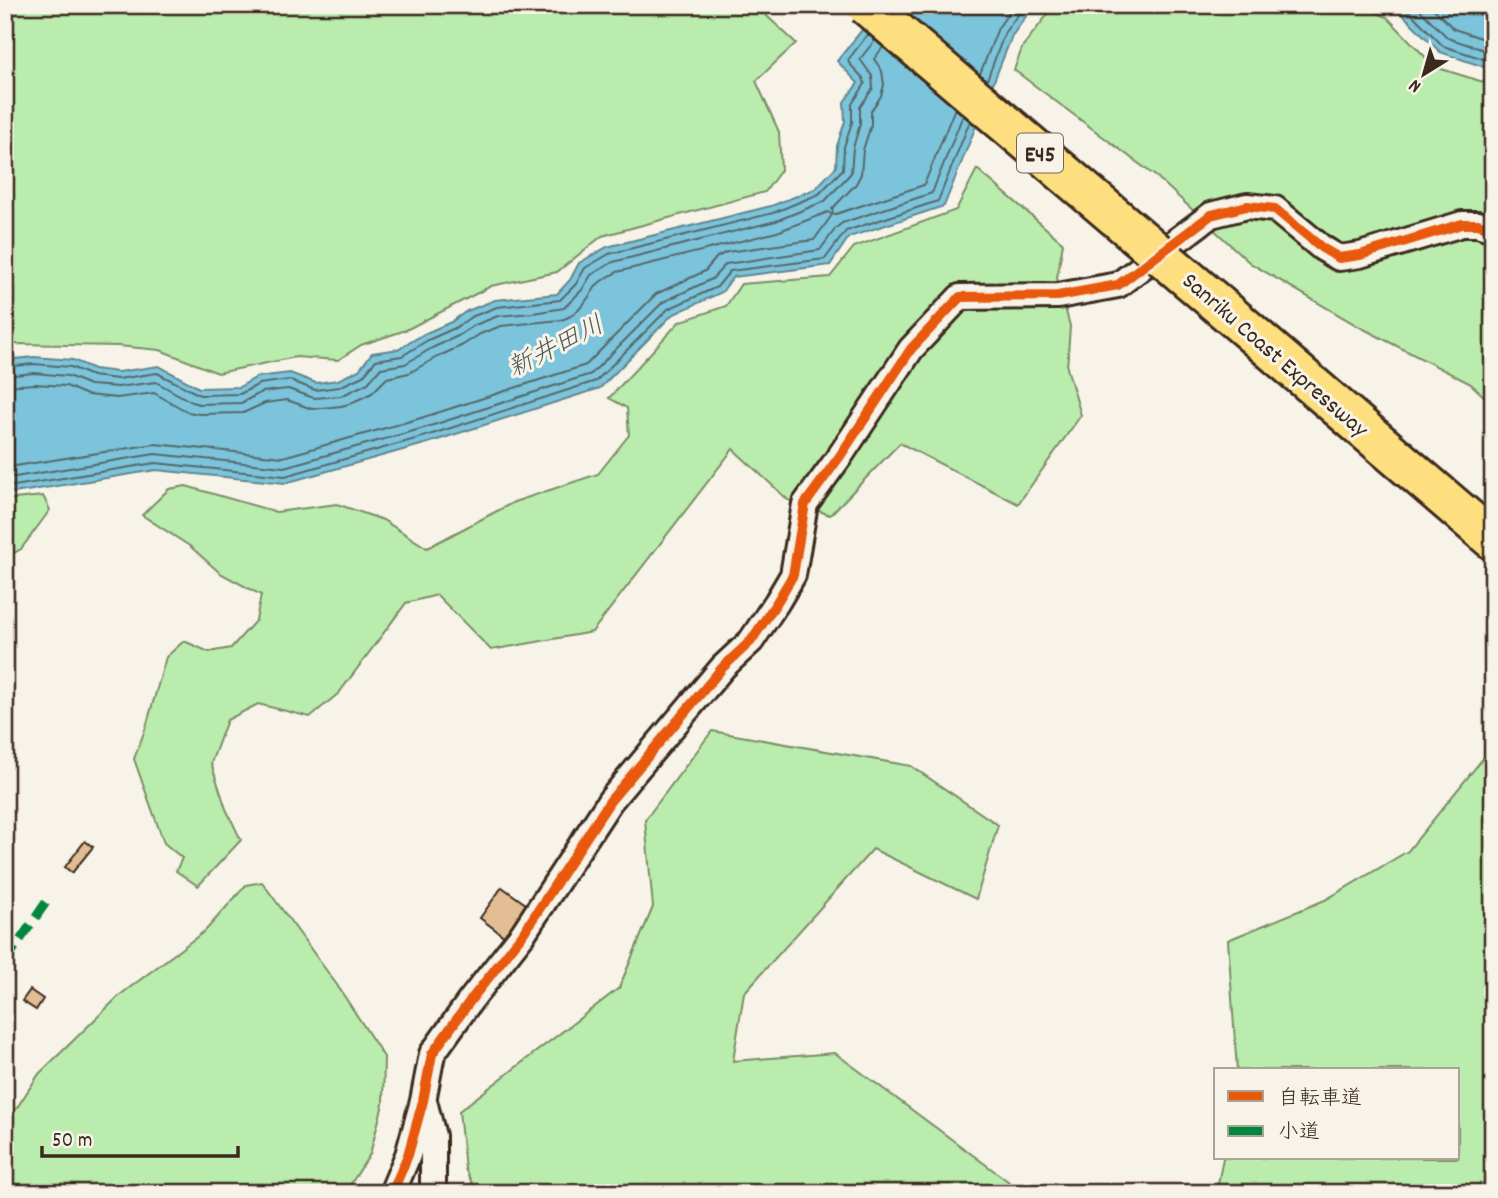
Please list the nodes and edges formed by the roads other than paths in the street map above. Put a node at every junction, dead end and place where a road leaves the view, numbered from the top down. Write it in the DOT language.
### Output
graph roads {
  1 [pos="866,5"];
  2 [pos="1493,229"];
  3 [pos="1493,540"];
  4 [pos="424,1101"];
  5 [pos="392,1193"];
  6 [pos="435,1193"];
  1 -- 3 [label="highway, Sanriku Coast Expressway / E45, bridge"];
  2 -- 4 [label="street"];
  4 -- 5 [label="street"];
  4 -- 6 [label="street"];
}
